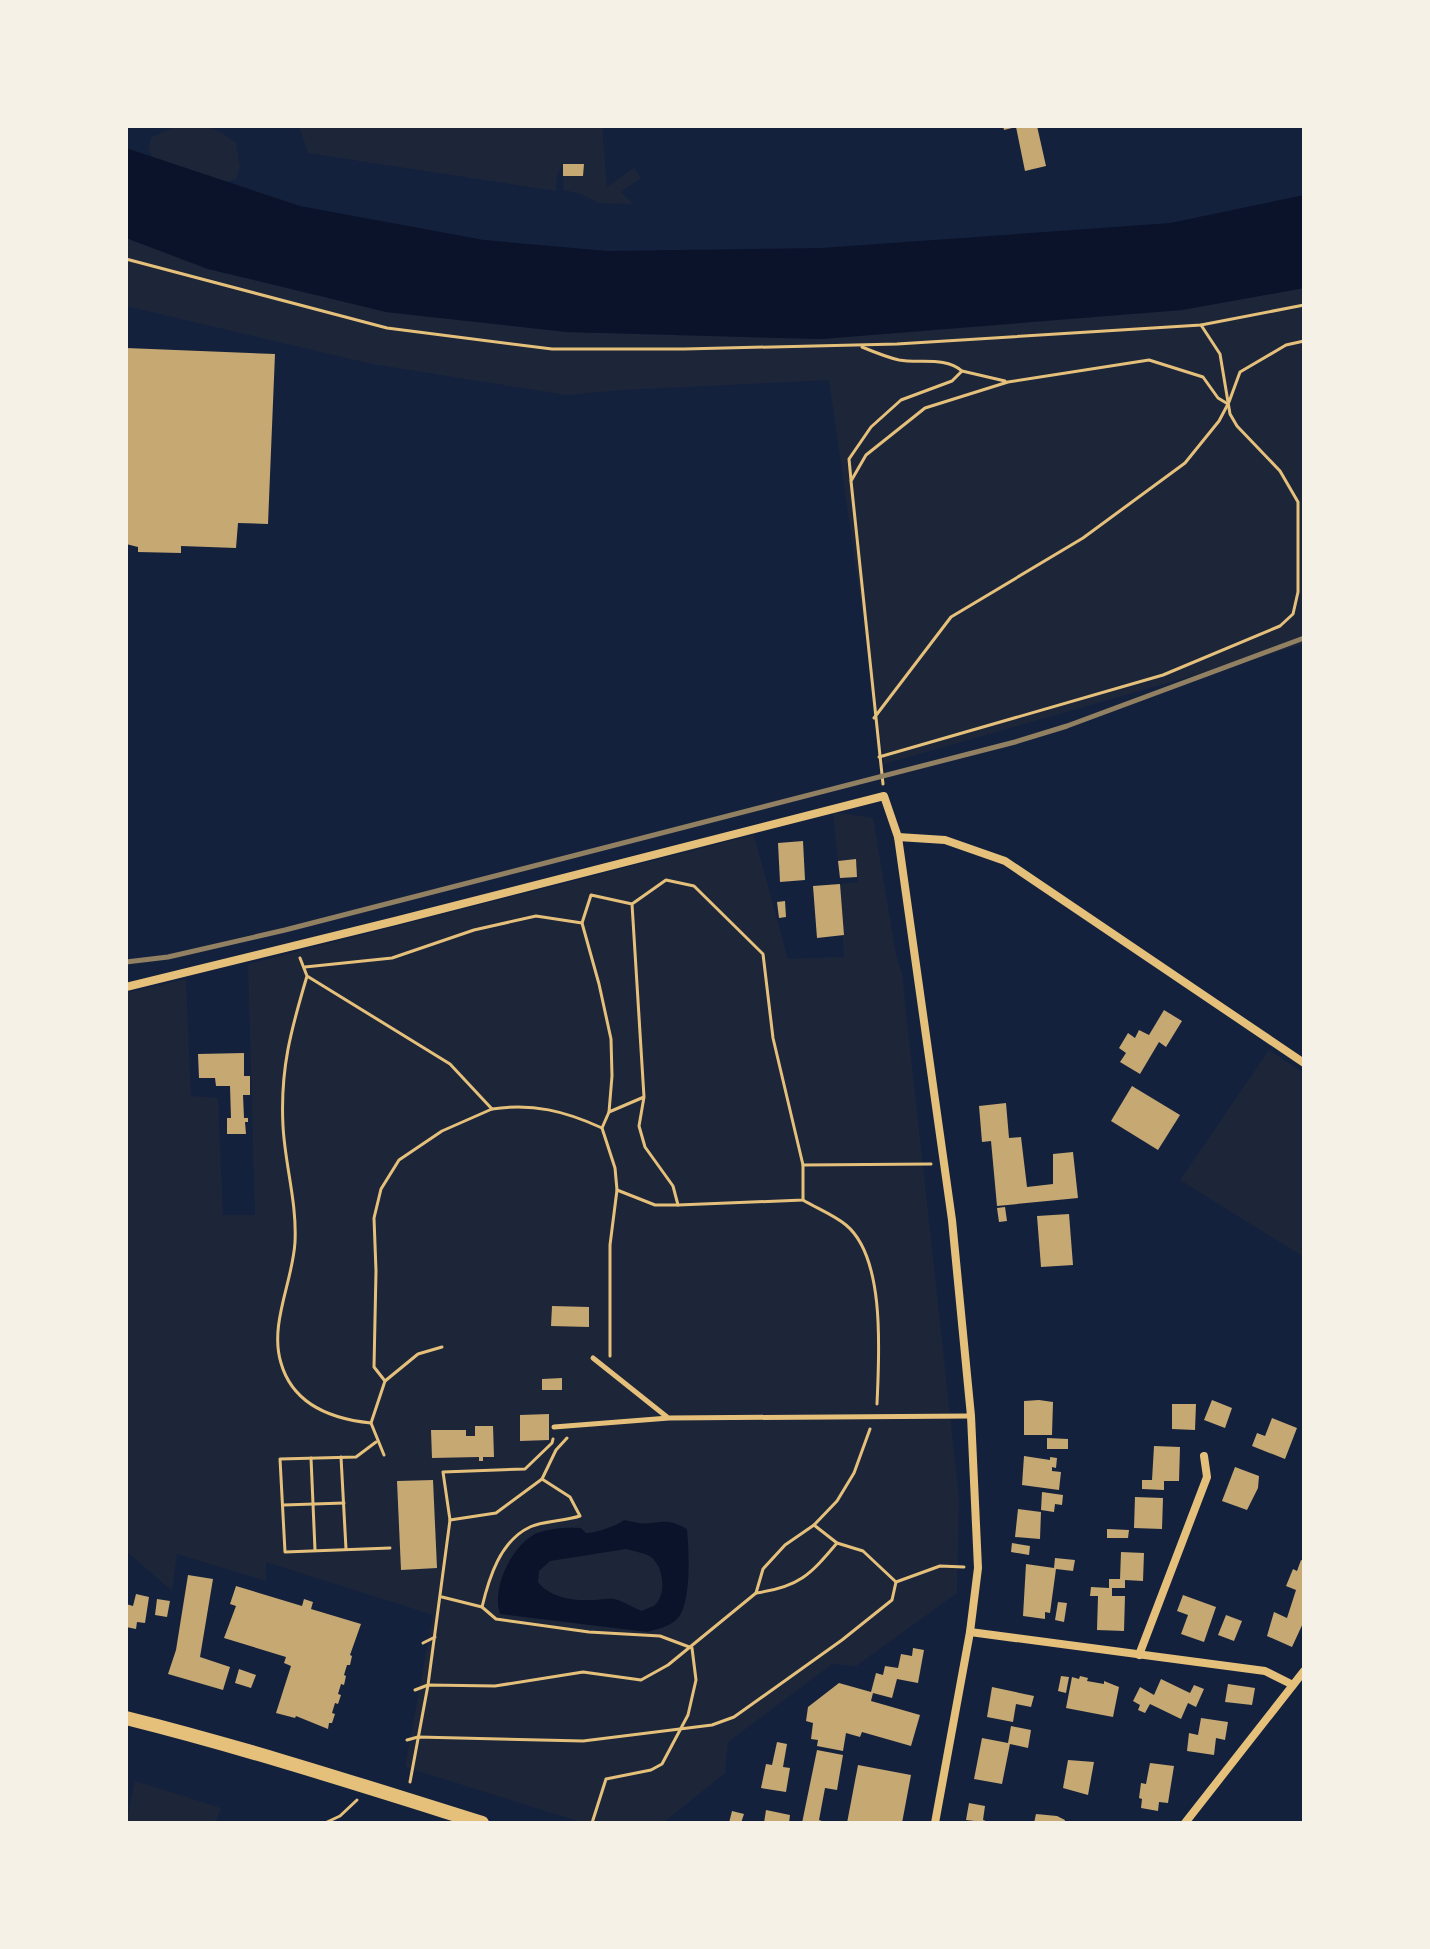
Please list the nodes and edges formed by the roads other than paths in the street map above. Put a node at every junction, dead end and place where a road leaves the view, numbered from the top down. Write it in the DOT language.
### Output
graph roads {
  1 [pos="898,837"];
  2 [pos="126,987"];
  3 [pos="1304,1063"];
  4 [pos="593,1358"];
  5 [pos="971,1416"];
  6 [pos="669,1418"];
  7 [pos="554,1427"];
  8 [pos="1204,1456"];
  9 [pos="970,1632"];
  10 [pos="1139,1655"];
  11 [pos="1304,1671"];
  12 [pos="1293,1685"];
  13 [pos="126,1718"];
  14 [pos="482,1823"];
  15 [pos="935,1823"];
  16 [pos="1185,1823"];
  1 -- 2 [label="street"];
  1 -- 3 [label="street"];
  1 -- 5 [label="street"];
  4 -- 6 [label="lane"];
  5 -- 6 [label="lane"];
  5 -- 9 [label="street"];
  6 -- 7 [label="lane"];
  8 -- 10 [label="street"];
  9 -- 10 [label="street"];
  9 -- 15 [label="street"];
  10 -- 12 [label="street"];
  11 -- 12 [label="street"];
  12 -- 16 [label="street"];
  13 -- 14 [label="main road"];
}
